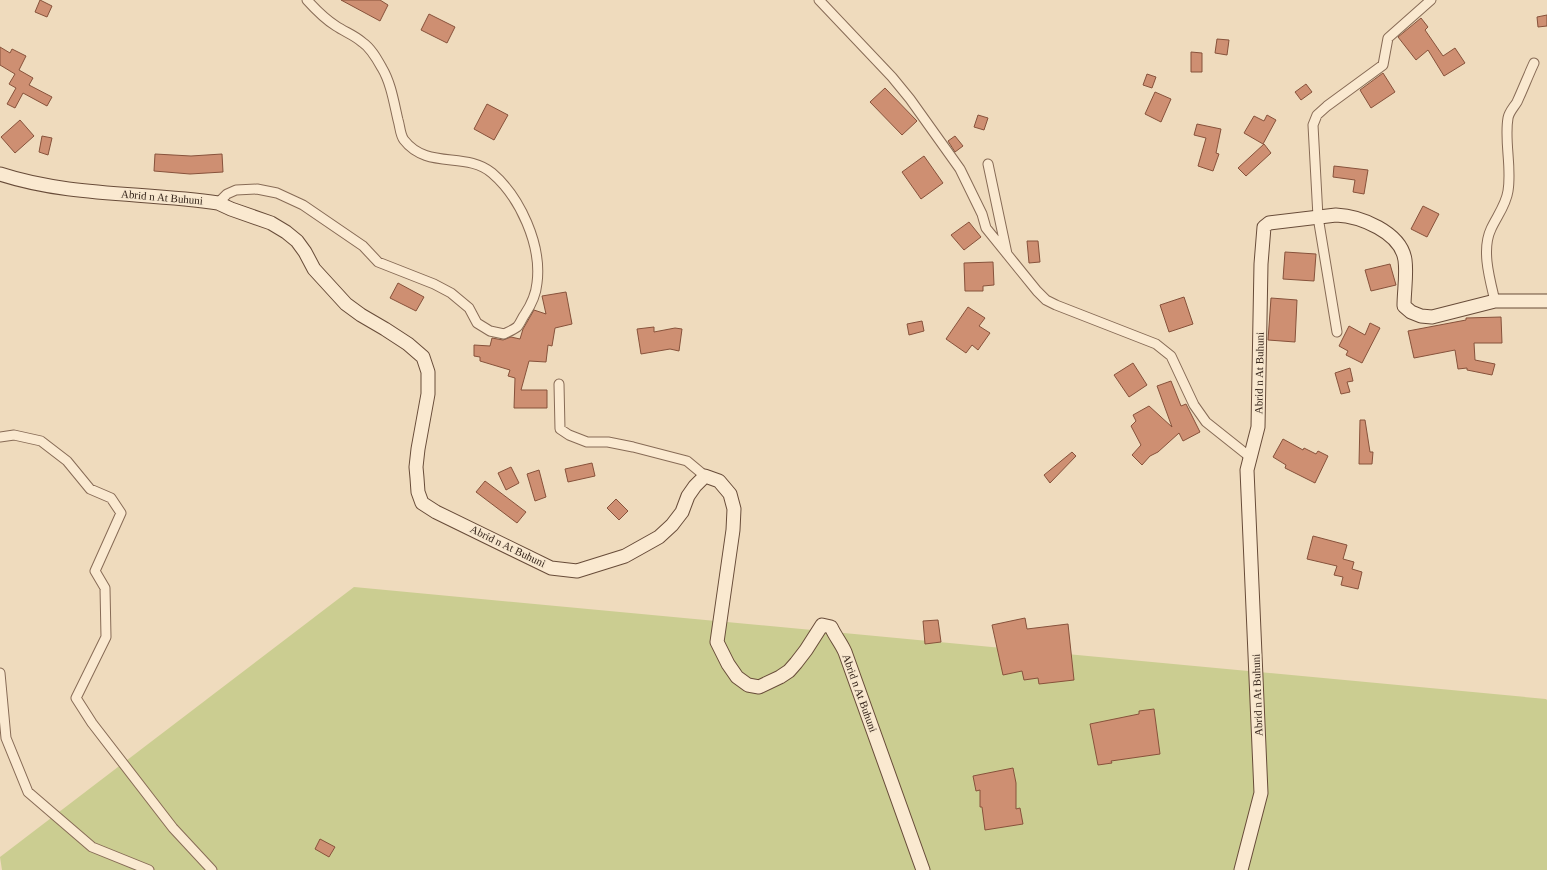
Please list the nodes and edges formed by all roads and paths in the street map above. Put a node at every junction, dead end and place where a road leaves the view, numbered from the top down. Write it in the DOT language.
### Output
graph roads {
  1 [pos="307,0"];
  2 [pos="819,0"];
  3 [pos="1431,0"];
  4 [pos="1534,63"];
  5 [pos="988,164"];
  6 [pos="0,174"];
  7 [pos="218,203"];
  8 [pos="1318,217"];
  9 [pos="1008,256"];
  10 [pos="1495,301"];
  11 [pos="1547,302"];
  12 [pos="1337,332"];
  13 [pos="559,384"];
  14 [pos="0,437"];
  15 [pos="1250,457"];
  16 [pos="705,476"];
  17 [pos="0,673"];
  18 [pos="148,870"];
  19 [pos="212,870"];
  20 [pos="923,870"];
  21 [pos="1240,870"];
  1 -- 7 [label="street"];
  2 -- 9 [label="street"];
  3 -- 8 [label="street"];
  4 -- 10 [label="street"];
  5 -- 9 [label="street"];
  6 -- 7 [label="street, Abrid n At Buhuni"];
  7 -- 16 [label="street, Abrid n At Buhuni"];
  8 -- 10 [label="street, Abrid n At Buhuni"];
  8 -- 12 [label="street"];
  8 -- 15 [label="street, Abrid n At Buhuni"];
  9 -- 15 [label="street"];
  10 -- 11 [label="street, Abrid n At Buhuni"];
  13 -- 16 [label="street"];
  14 -- 19 [label="street"];
  15 -- 21 [label="street, Abrid n At Buhuni"];
  16 -- 20 [label="street, Abrid n At Buhuni"];
  17 -- 18 [label="street"];
}
